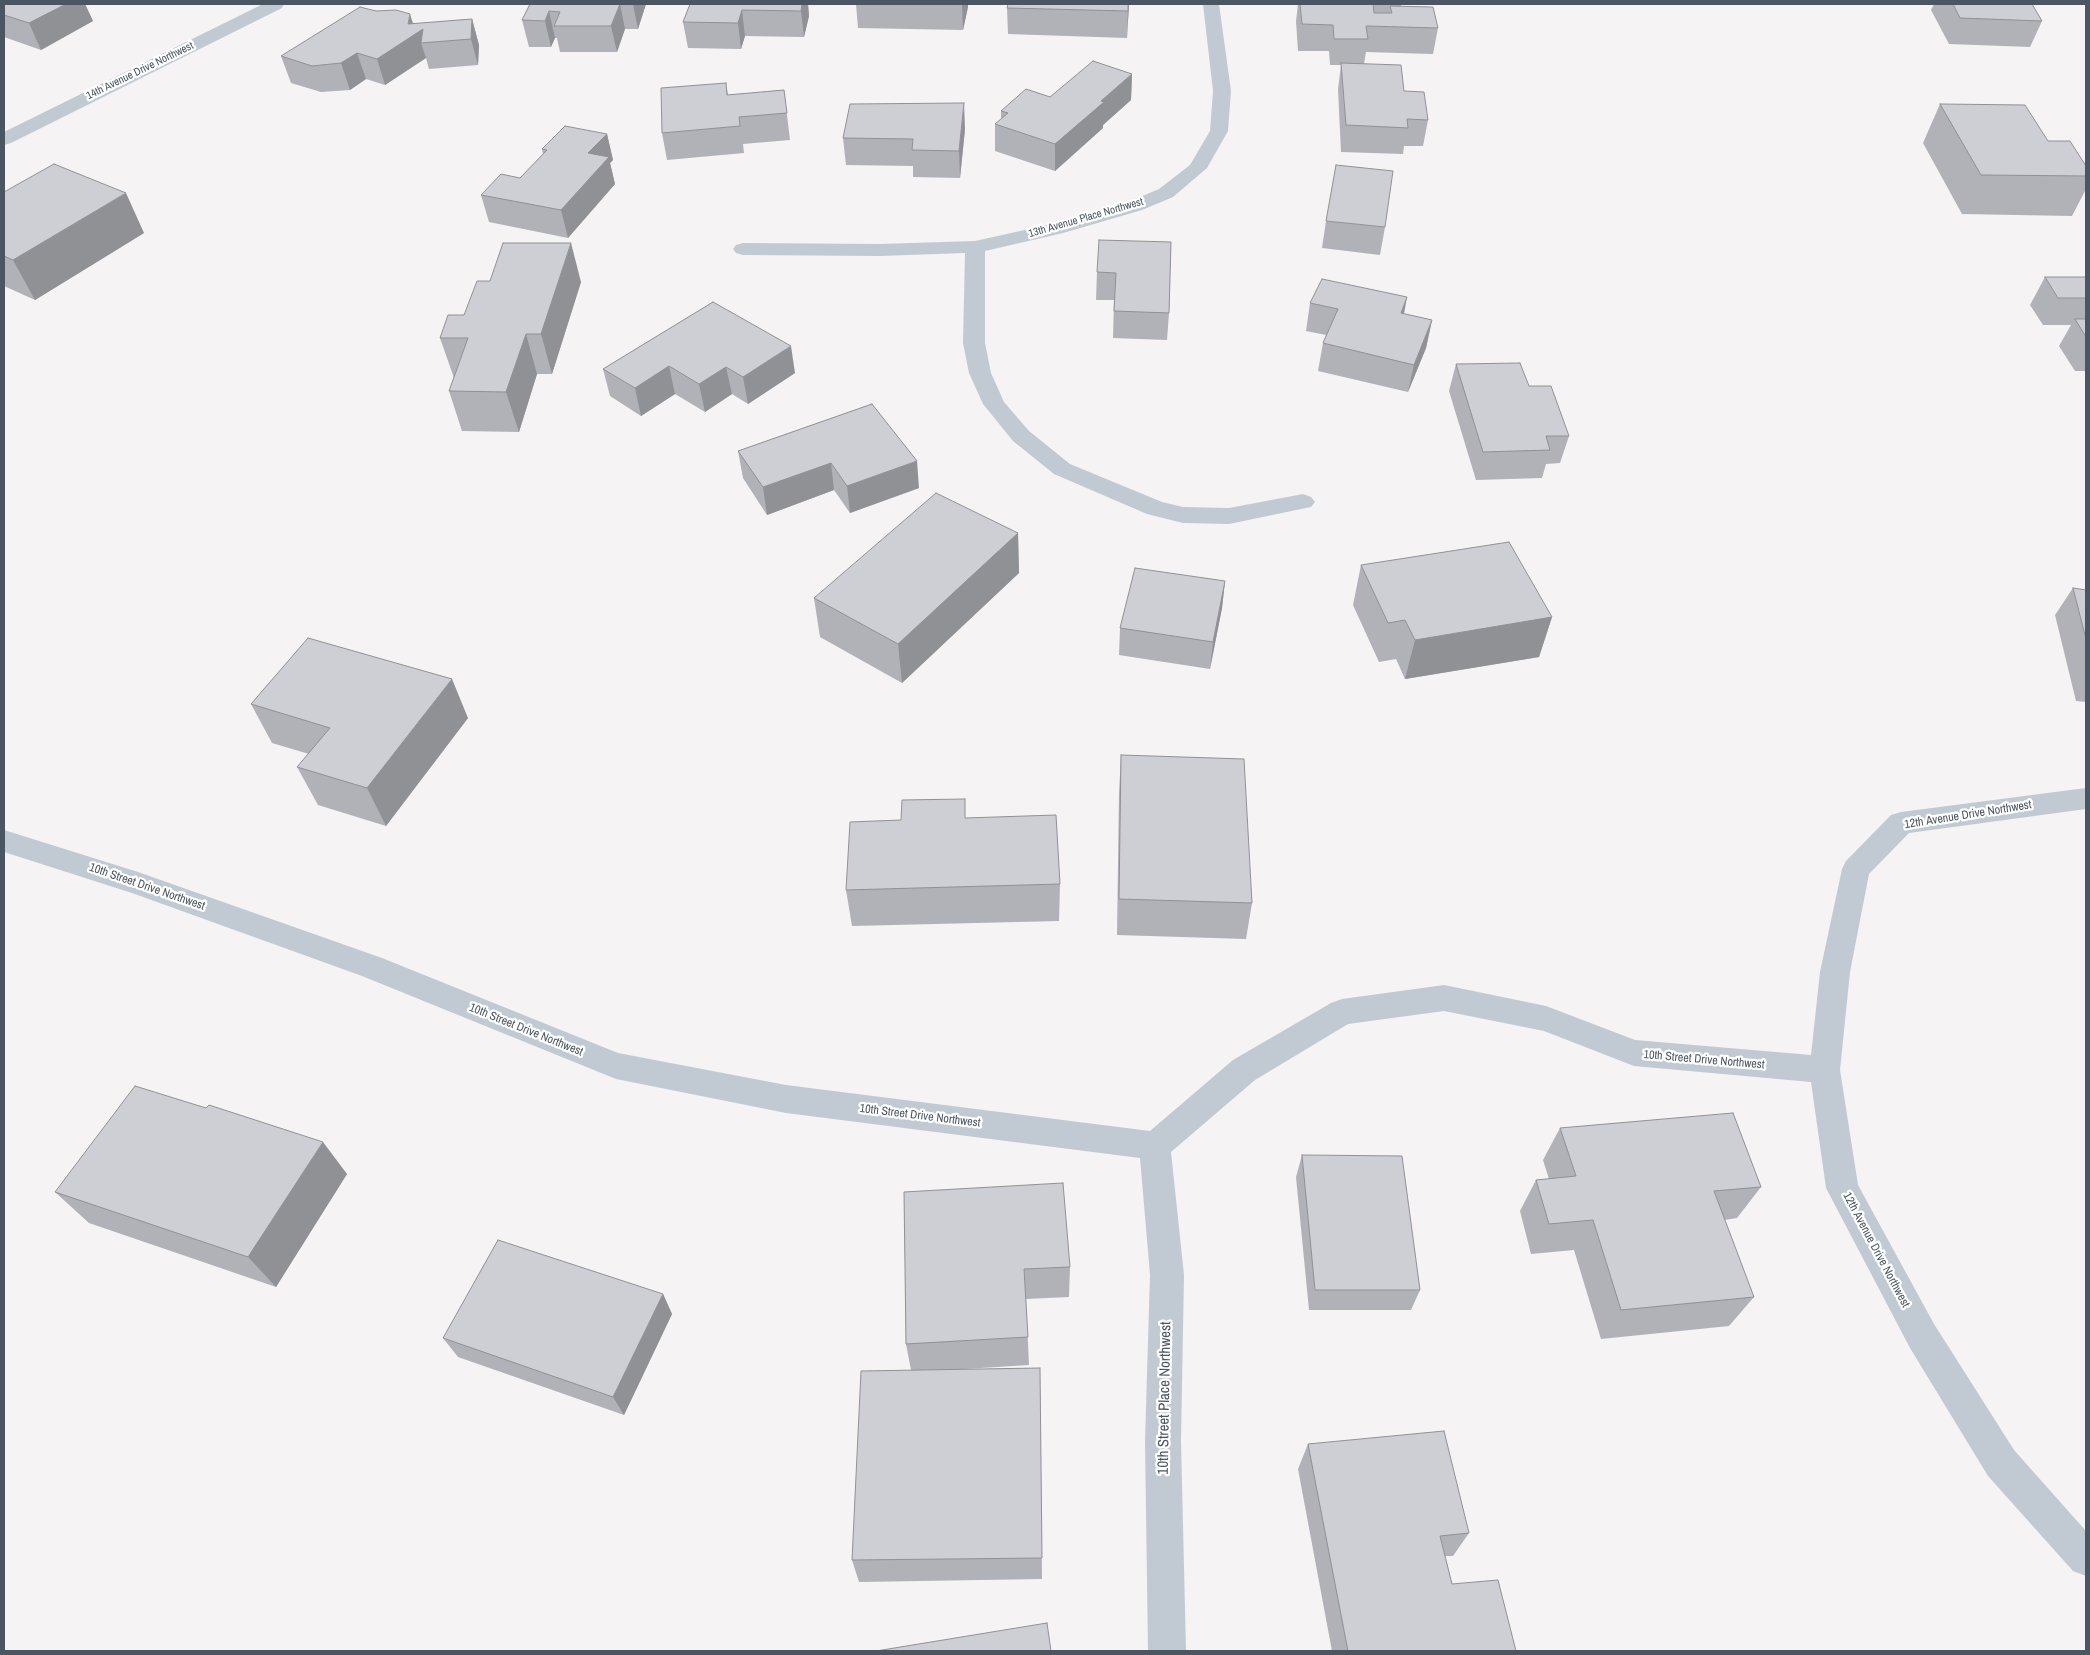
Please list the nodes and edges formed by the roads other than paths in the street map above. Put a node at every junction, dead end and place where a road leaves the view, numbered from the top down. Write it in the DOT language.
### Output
graph roads {
  1 [pos="276,4"];
  2 [pos="1211,4"];
  3 [pos="4,139"];
  4 [pos="975,247"];
  5 [pos="744,249"];
  6 [pos="1303,502"];
  7 [pos="2086,798"];
  8 [pos="4,841"];
  9 [pos="1825,1070"];
  10 [pos="1155,1146"];
  11 [pos="2086,1558"];
  12 [pos="1167,1651"];
  1 -- 3 [label="street, 14th Avenue Drive Northwest"];
  2 -- 4 [label="street, 13th Avenue Place Northwest"];
  4 -- 5 [label="street, 13th Avenue Place Northwest"];
  4 -- 6 [label="street"];
  7 -- 9 [label="street, 12th Avenue Drive Northwest"];
  8 -- 10 [label="street, 10th Street Drive Northwest"];
  9 -- 10 [label="street, 10th Street Drive Northwest"];
  9 -- 11 [label="street, 12th Avenue Drive Northwest"];
  10 -- 12 [label="street, 10th Street Place Northwest"];
}
